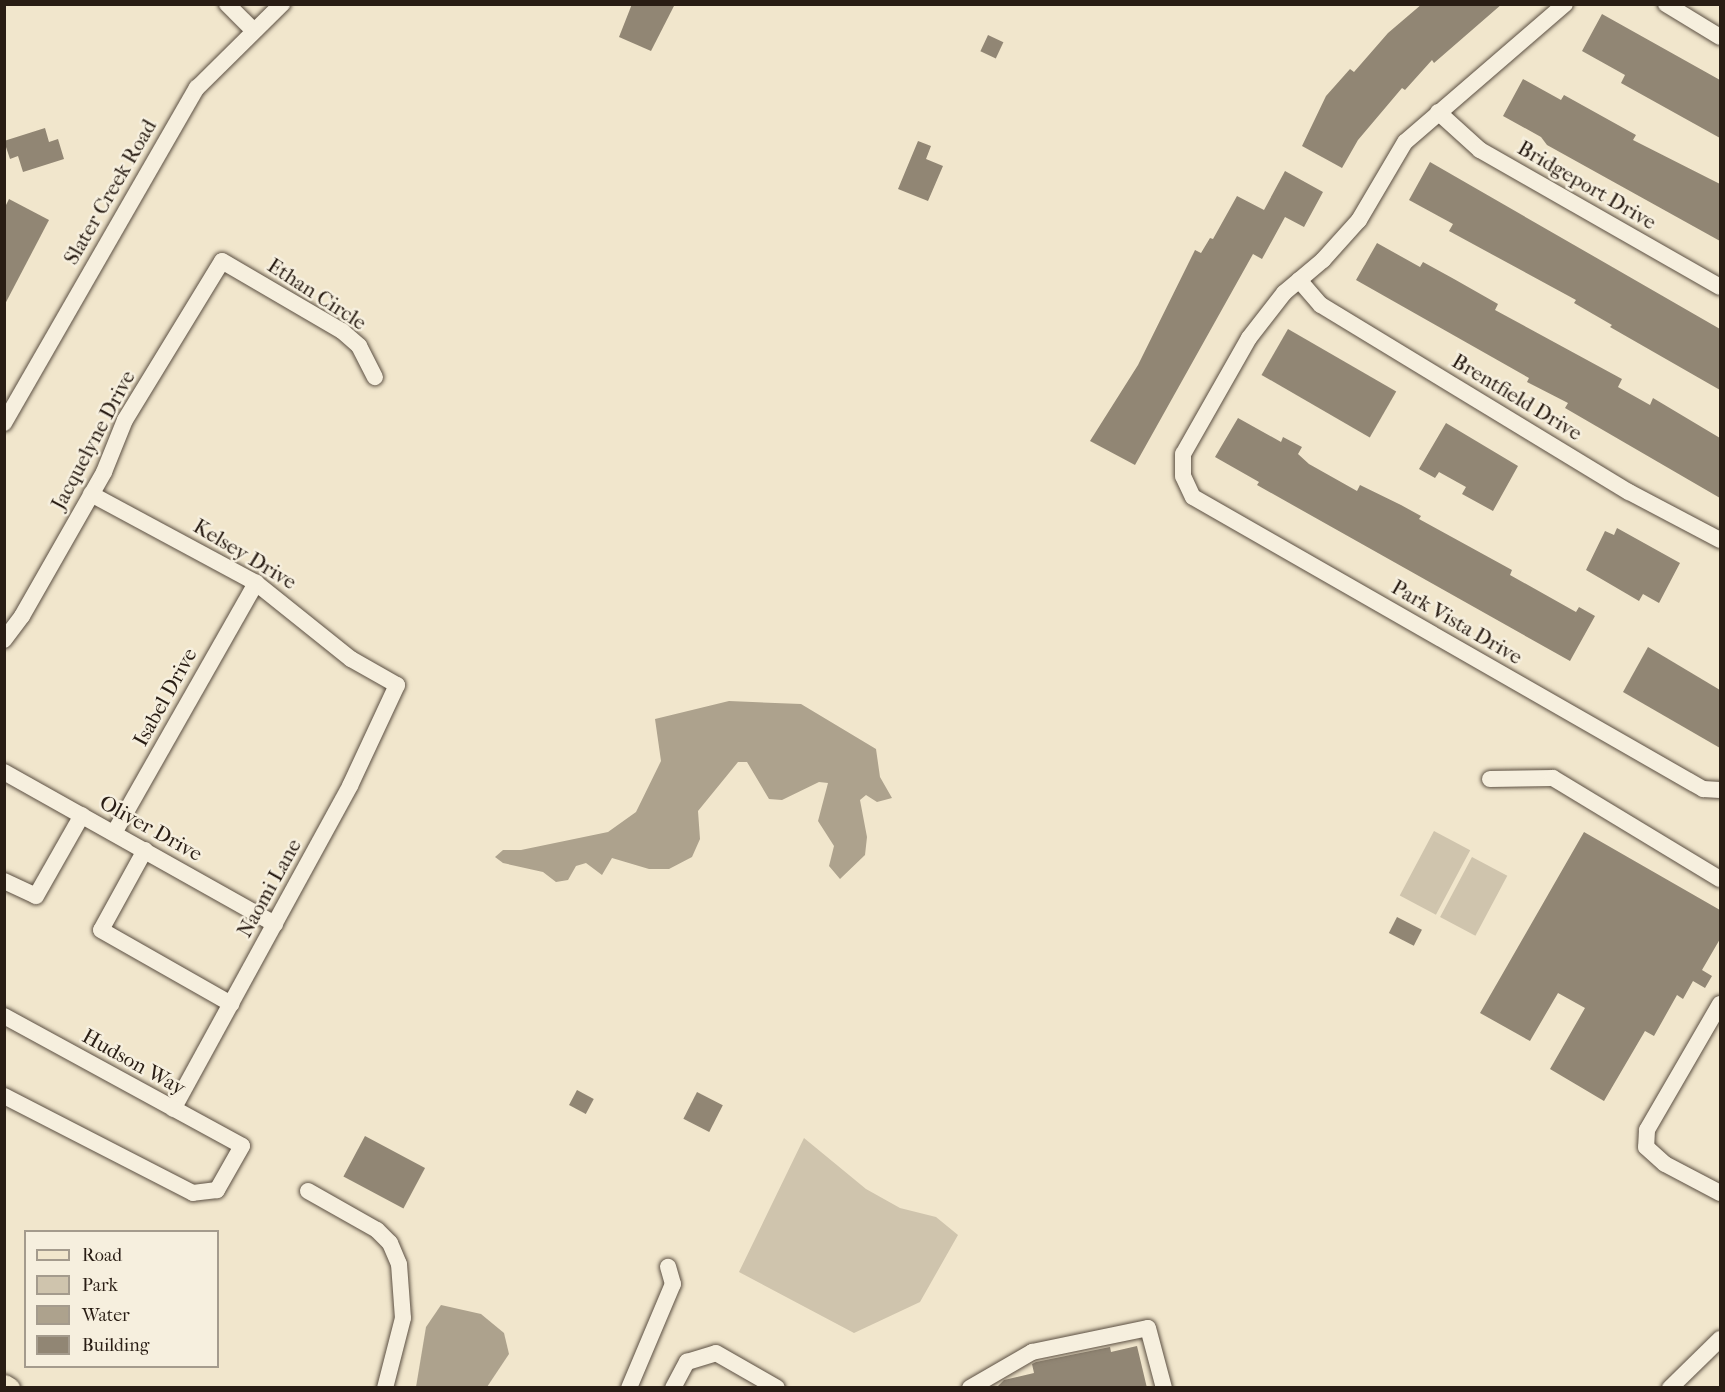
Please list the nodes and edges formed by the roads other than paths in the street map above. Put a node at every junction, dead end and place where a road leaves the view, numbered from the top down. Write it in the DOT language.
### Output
graph roads {
  1 [pos="226,4"];
  2 [pos="282,4"];
  3 [pos="1565,4"];
  4 [pos="1666,4"];
  5 [pos="254,31"];
  6 [pos="1720,37"];
  7 [pos="1438,112"];
  8 [pos="222,261"];
  9 [pos="1299,280"];
  10 [pos="1720,286"];
  11 [pos="375,377"];
  12 [pos="4,423"];
  13 [pos="91,494"];
  14 [pos="1720,540"];
  15 [pos="256,584"];
  16 [pos="4,640"];
  17 [pos="397,685"];
  18 [pos="4,772"];
  19 [pos="1490,779"];
  20 [pos="1720,790"];
  21 [pos="82,815"];
  22 [pos="114,833"];
  23 [pos="144,850"];
  24 [pos="1720,879"];
  25 [pos="4,881"];
  26 [pos="275,924"];
  27 [pos="231,1004"];
  28 [pos="1720,1004"];
  29 [pos="7,1024"];
  30 [pos="4,1096"];
  31 [pos="173,1109"];
  32 [pos="308,1191"];
  33 [pos="1720,1193"];
  34 [pos="668,1267"];
  35 [pos="1720,1338"];
  36 [pos="4,1385"];
  37 [pos="9,1388"];
  38 [pos="385,1388"];
  39 [pos="628,1388"];
  40 [pos="673,1388"];
  41 [pos="777,1388"];
  42 [pos="970,1388"];
  43 [pos="1164,1388"];
  44 [pos="1670,1388"];
  1 -- 5 [label="street"];
  2 -- 5 [label="street, Slater Creek Road"];
  3 -- 7 [label="street"];
  4 -- 6 [label="street"];
  5 -- 12 [label="street, Slater Creek Road"];
  7 -- 9 [label="street"];
  7 -- 10 [label="street, Bridgeport Drive"];
  8 -- 11 [label="street, Ethan Circle"];
  8 -- 13 [label="street, Jacquelyne Drive"];
  9 -- 14 [label="street, Brentfield Drive"];
  9 -- 20 [label="street, Park Vista Drive"];
  13 -- 15 [label="street, Kelsey Drive"];
  13 -- 16 [label="street, Jacquelyne Drive"];
  15 -- 17 [label="street, Kelsey Drive"];
  15 -- 22 [label="street, Isabel Drive"];
  17 -- 26 [label="street, Naomi Lane"];
  18 -- 21 [label="street, Oliver Drive"];
  19 -- 24 [label="street"];
  21 -- 22 [label="street, Oliver Drive"];
  21 -- 25 [label="street"];
  22 -- 23 [label="street, Oliver Drive"];
  23 -- 26 [label="street, Oliver Drive"];
  23 -- 27 [label="street"];
  26 -- 27 [label="street, Naomi Lane"];
  27 -- 31 [label="street, Naomi Lane"];
  28 -- 33 [label="street"];
  29 -- 31 [label="street, Hudson Way"];
  30 -- 31 [label="street, Hudson Way"];
  32 -- 38 [label="street"];
  34 -- 39 [label="street"];
  35 -- 44 [label="street"];
  36 -- 37 [label="main road"];
  40 -- 41 [label="street"];
  42 -- 43 [label="street"];
}
